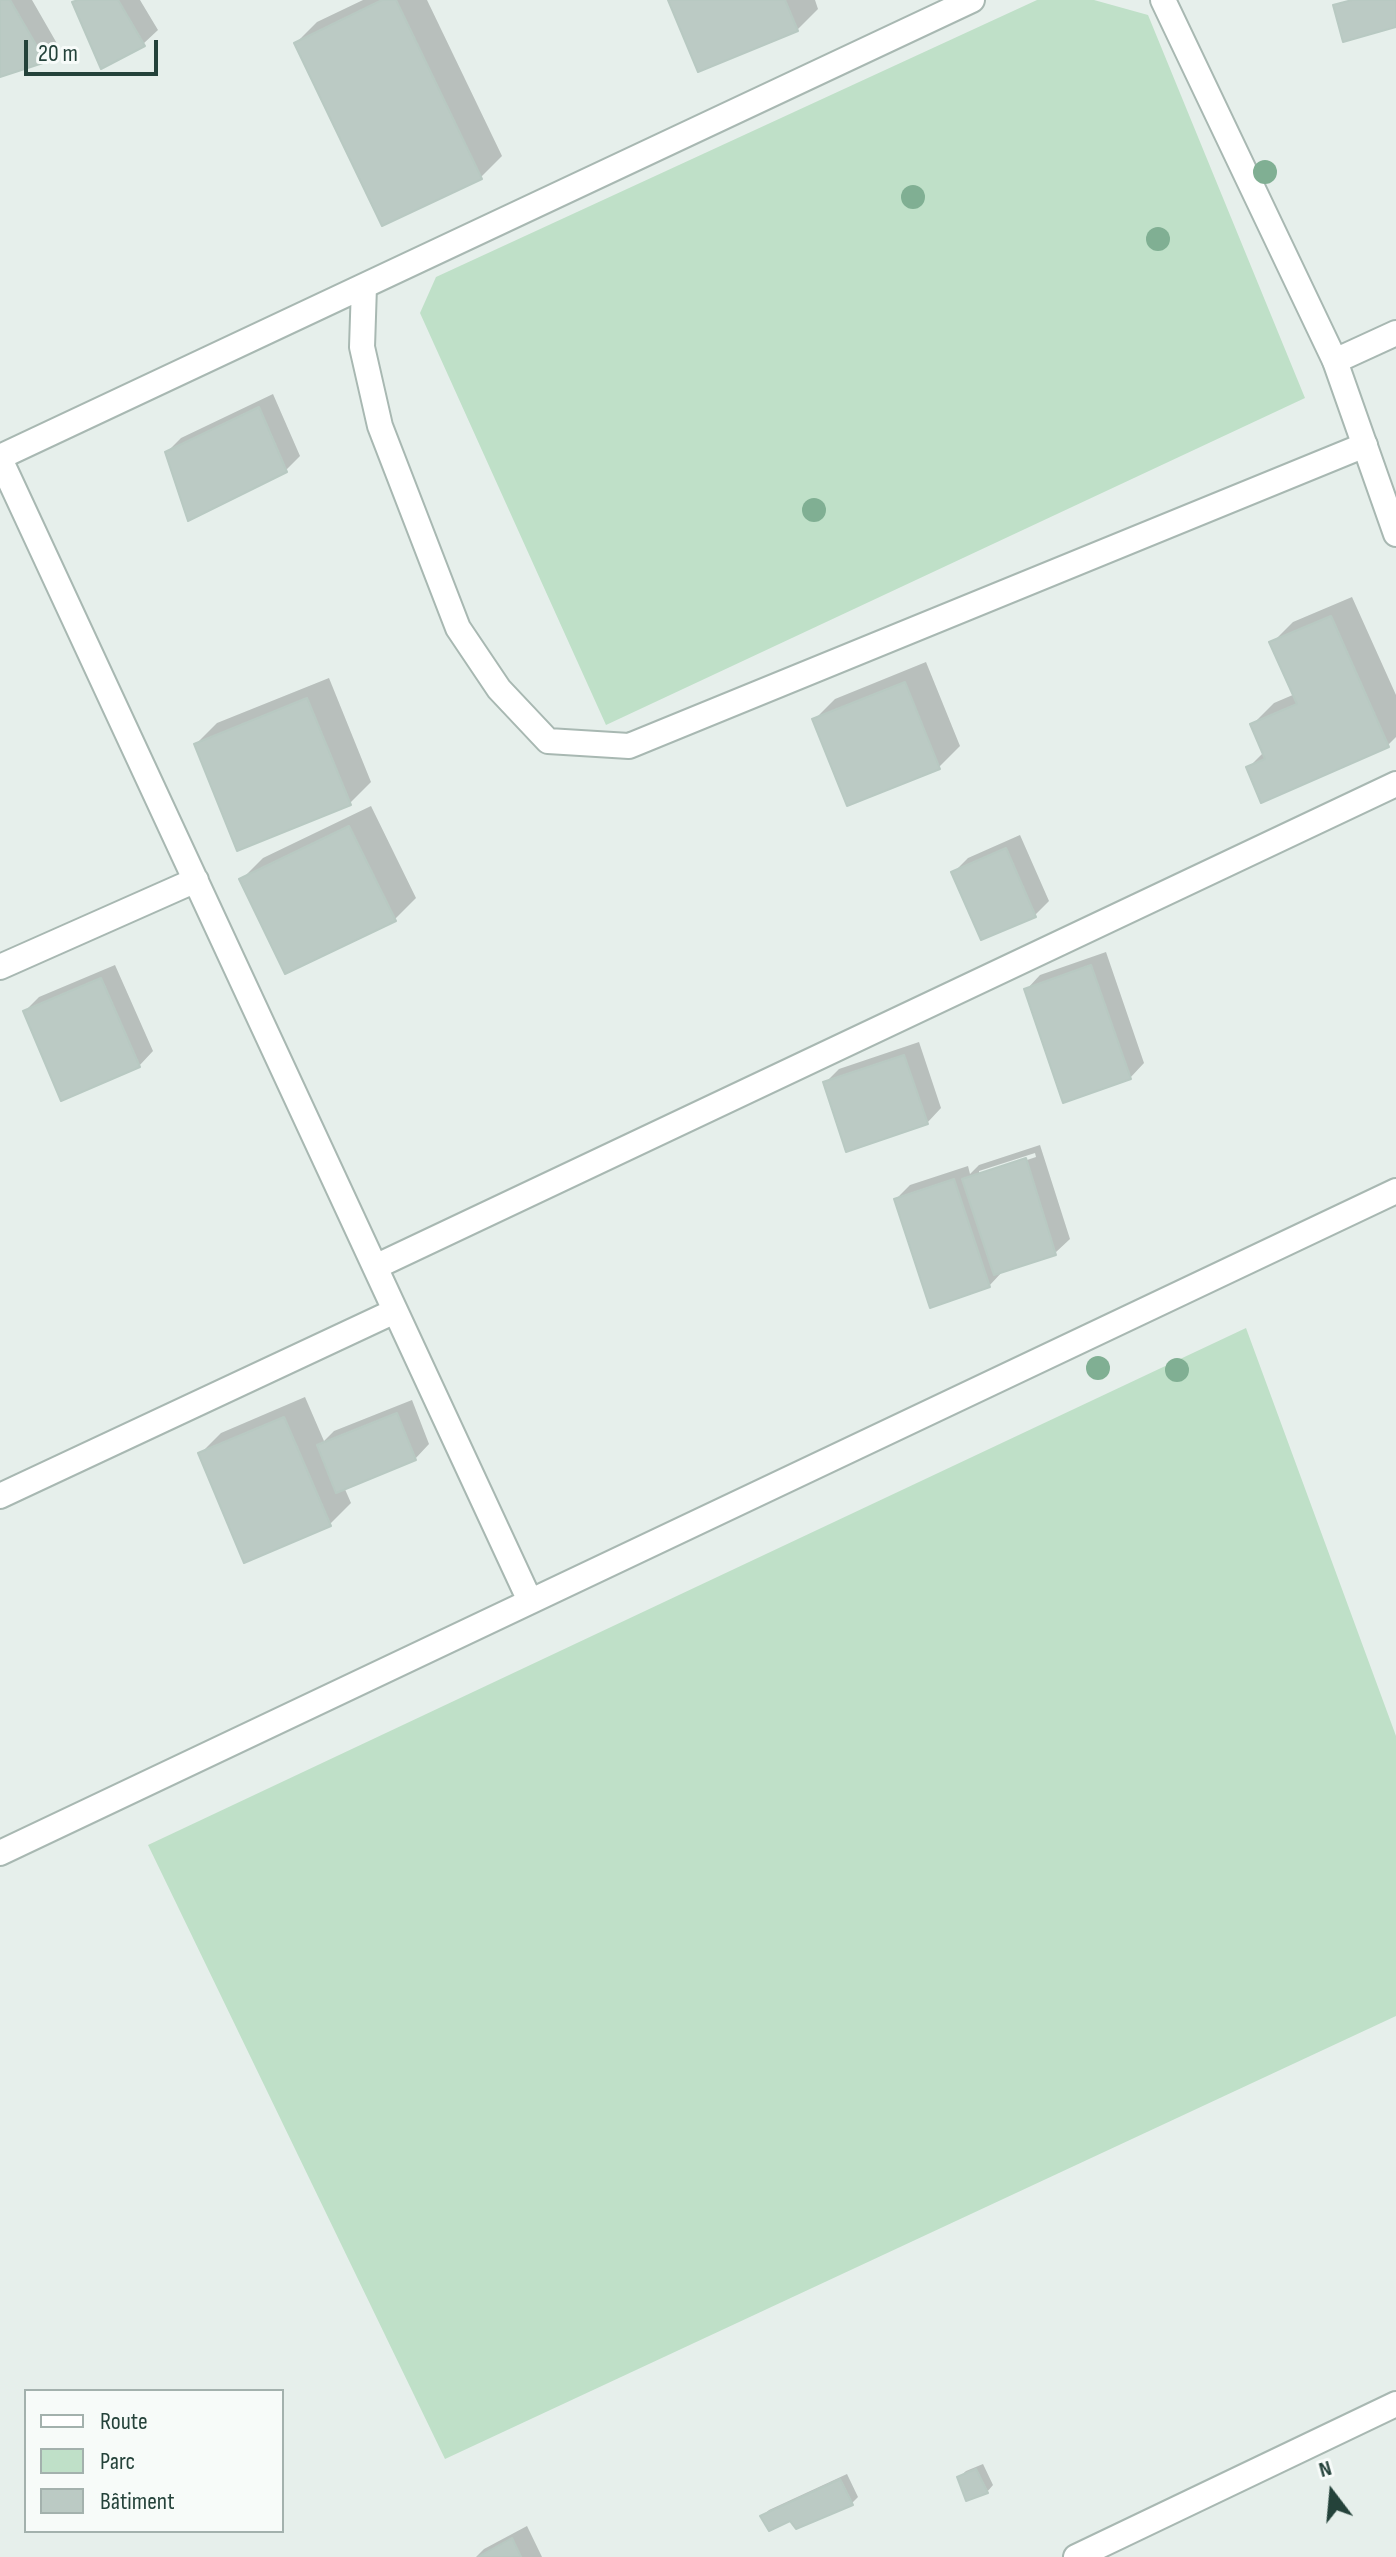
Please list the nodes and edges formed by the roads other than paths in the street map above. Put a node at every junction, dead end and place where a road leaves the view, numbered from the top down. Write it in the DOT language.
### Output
graph roads {
  1 [pos="972,0"];
  2 [pos="1163,0"];
  3 [pos="364,286"];
  4 [pos="1396,333"];
  5 [pos="1335,361"];
  6 [pos="1365,445"];
  7 [pos="0,458"];
  8 [pos="1396,534"];
  9 [pos="1396,784"];
  10 [pos="196,880"];
  11 [pos="0,967"];
  12 [pos="1396,1191"];
  13 [pos="375,1267"];
  14 [pos="395,1311"];
  15 [pos="0,1496"];
  16 [pos="530,1601"];
  17 [pos="0,1853"];
  18 [pos="1396,2404"];
  19 [pos="1076,2557"];
  1 -- 3 [label="street"];
  2 -- 5 [label="street"];
  3 -- 6 [label="street"];
  3 -- 7 [label="street"];
  4 -- 5 [label="street"];
  5 -- 6 [label="street"];
  6 -- 8 [label="street"];
  7 -- 10 [label="street"];
  9 -- 13 [label="street"];
  10 -- 11 [label="street"];
  10 -- 13 [label="street"];
  12 -- 16 [label="street"];
  13 -- 14 [label="street"];
  14 -- 15 [label="street"];
  14 -- 16 [label="street"];
  16 -- 17 [label="street"];
  18 -- 19 [label="street"];
}
